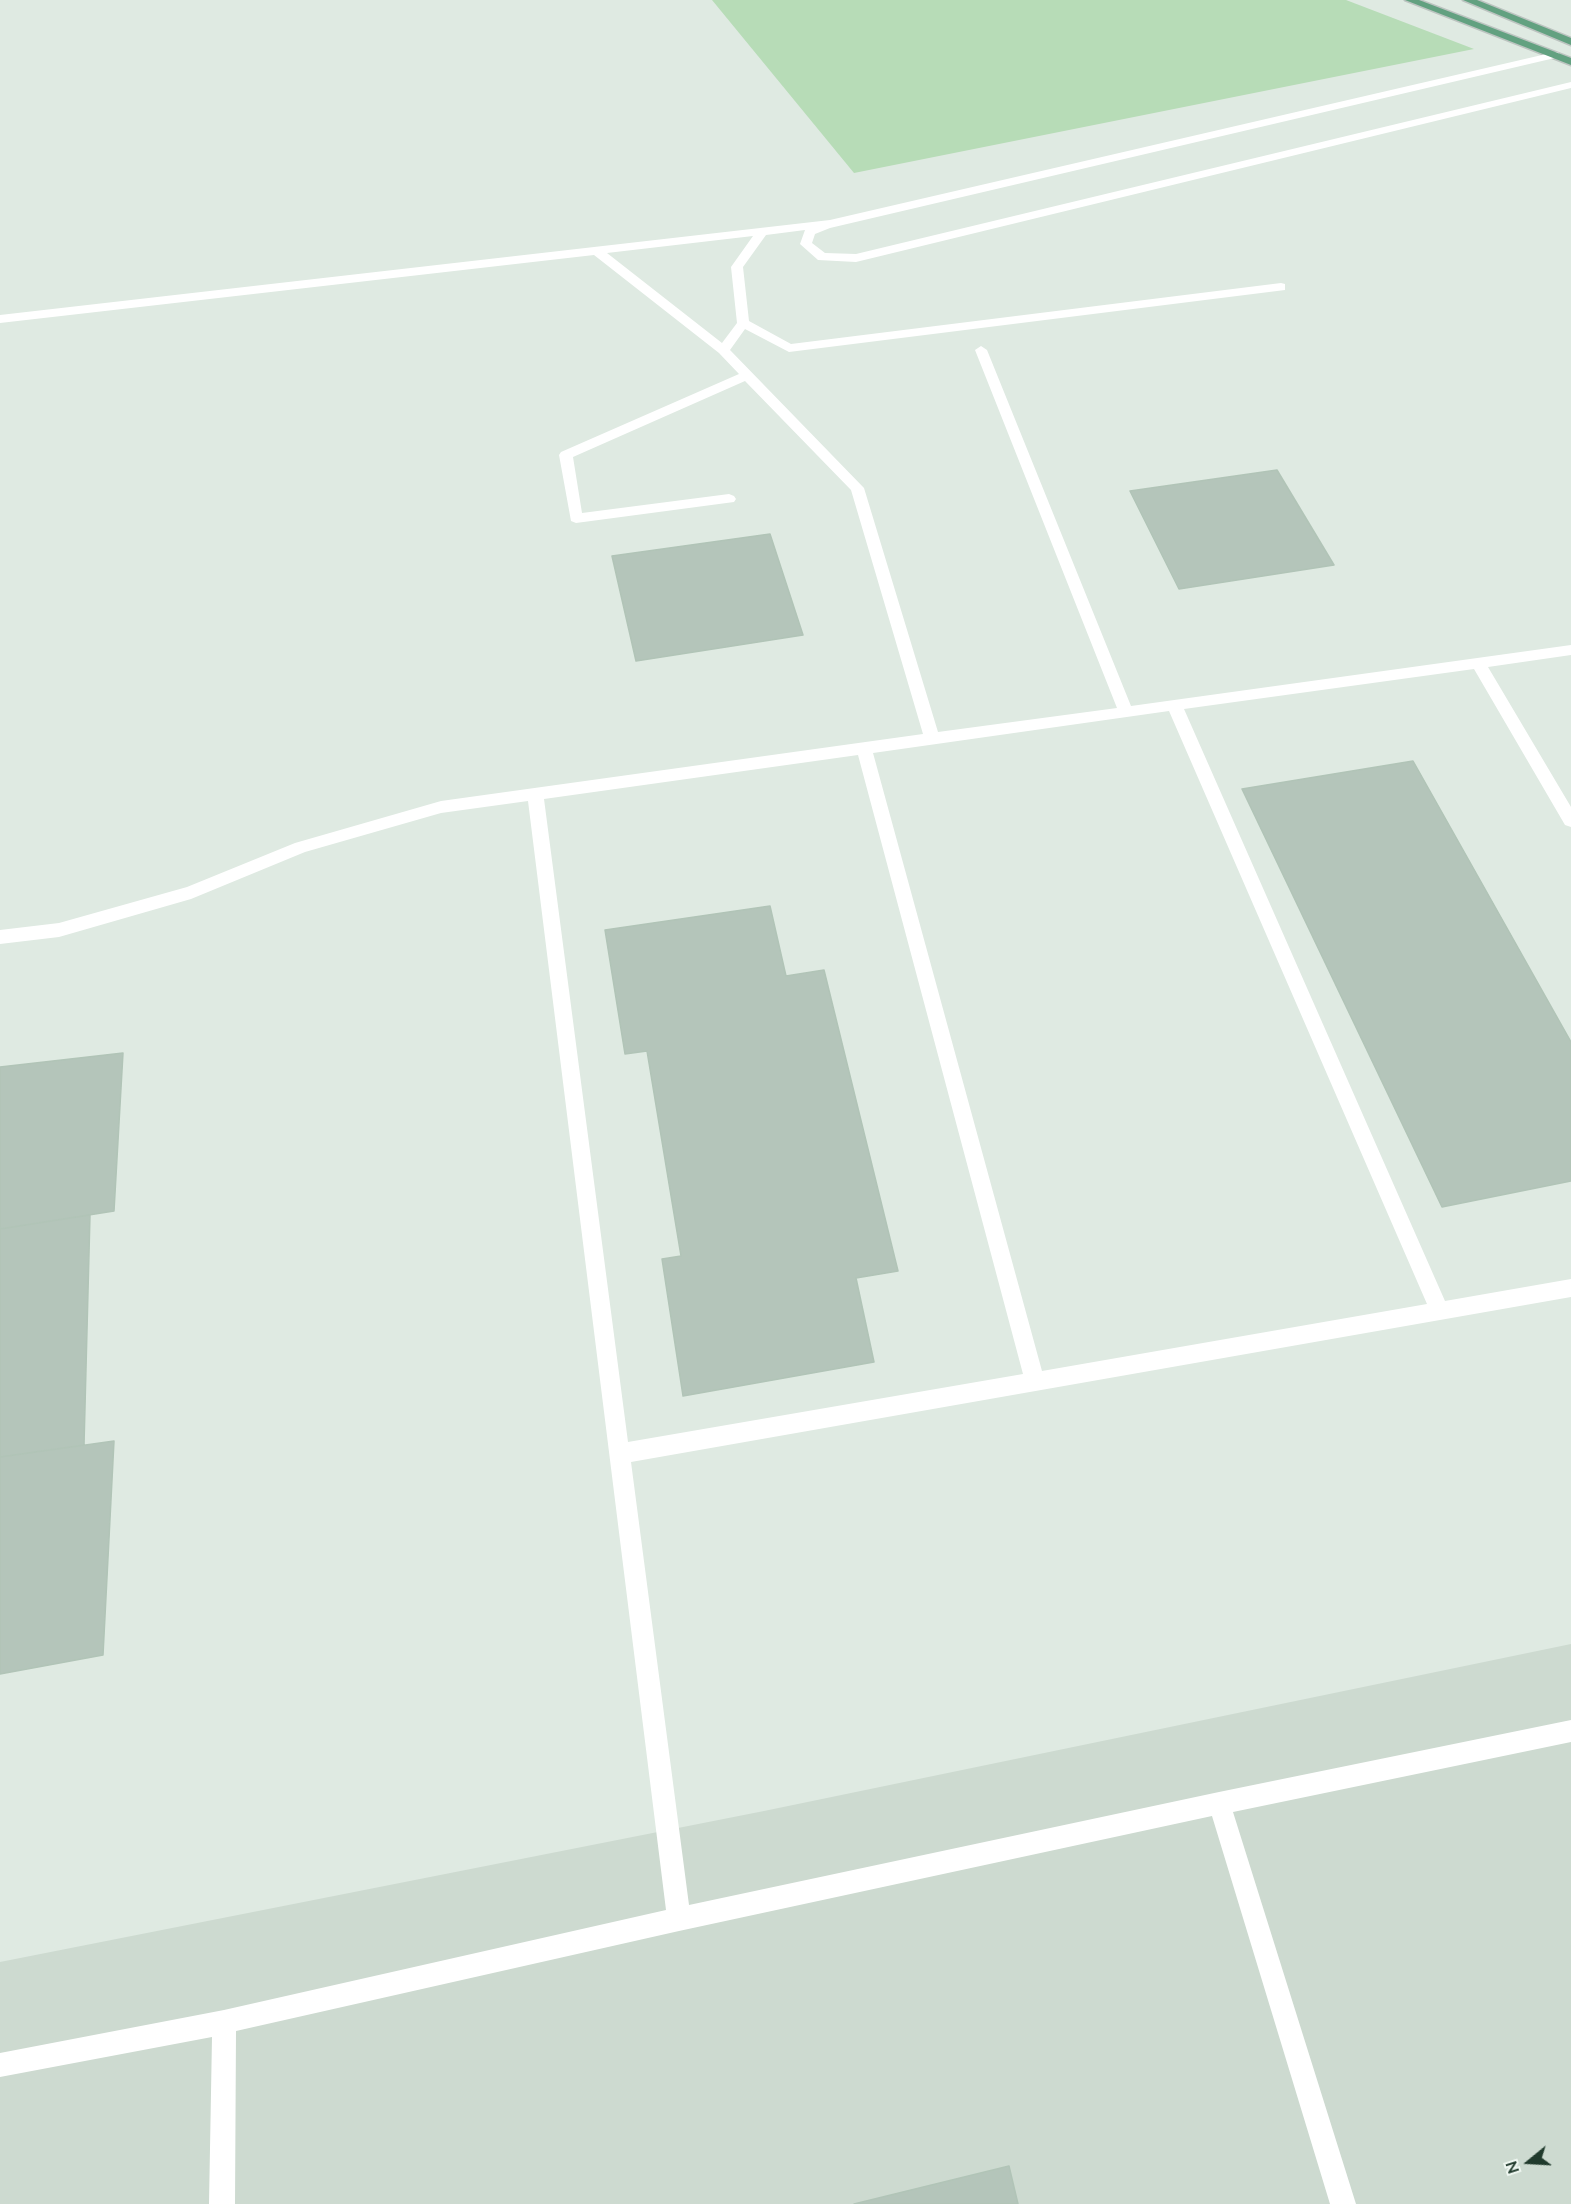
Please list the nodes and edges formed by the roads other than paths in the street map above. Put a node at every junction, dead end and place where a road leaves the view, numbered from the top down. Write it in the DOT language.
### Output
graph roads {
  1 [pos="1410,0"];
  2 [pos="1468,0"];
  3 [pos="1571,42"];
  4 [pos="1555,56"];
  5 [pos="1571,62"];
  6 [pos="1571,85"];
  7 [pos="830,224"];
  8 [pos="762,232"];
  9 [pos="597,251"];
  10 [pos="1281,287"];
  11 [pos="0,319"];
  12 [pos="743,323"];
  13 [pos="723,350"];
  14 [pos="981,350"];
  15 [pos="747,375"];
  16 [pos="729,499"];
  17 [pos="1571,650"];
  18 [pos="1478,663"];
  19 [pos="1174,705"];
  20 [pos="1126,712"];
  21 [pos="932,739"];
  22 [pos="864,749"];
  23 [pos="535,794"];
  24 [pos="1571,821"];
  25 [pos="0,938"];
  26 [pos="1571,1288"];
  27 [pos="1440,1311"];
  28 [pos="1035,1382"];
  29 [pos="619,1454"];
  30 [pos="1571,1731"];
  31 [pos="1219,1803"];
  32 [pos="679,1919"];
  33 [pos="224,2022"];
  34 [pos="0,2065"];
  35 [pos="222,2204"];
  36 [pos="1343,2204"];
  1 -- 4 [label="main road"];
  2 -- 3 [label="main road"];
  4 -- 5 [label="main road"];
  4 -- 7 [label="lane"];
  6 -- 7 [label="lane"];
  7 -- 8 [label="lane"];
  8 -- 9 [label="lane"];
  8 -- 12 [label="lane"];
  9 -- 11 [label="lane"];
  9 -- 13 [label="lane"];
  10 -- 12 [label="lane"];
  12 -- 13 [label="lane"];
  13 -- 15 [label="lane"];
  14 -- 20 [label="lane"];
  15 -- 16 [label="lane"];
  15 -- 21 [label="lane"];
  17 -- 18 [label="lane"];
  18 -- 19 [label="lane"];
  18 -- 24 [label="lane"];
  19 -- 20 [label="lane"];
  19 -- 27 [label="lane"];
  20 -- 21 [label="lane"];
  21 -- 22 [label="lane"];
  22 -- 23 [label="lane"];
  22 -- 28 [label="lane"];
  23 -- 25 [label="lane"];
  23 -- 29 [label="lane"];
  26 -- 27 [label="lane"];
  27 -- 28 [label="lane"];
  28 -- 29 [label="lane"];
  29 -- 32 [label="lane"];
  30 -- 31 [label="lane"];
  31 -- 32 [label="lane"];
  31 -- 36 [label="lane"];
  32 -- 33 [label="lane"];
  33 -- 34 [label="lane"];
  33 -- 35 [label="lane"];
}
